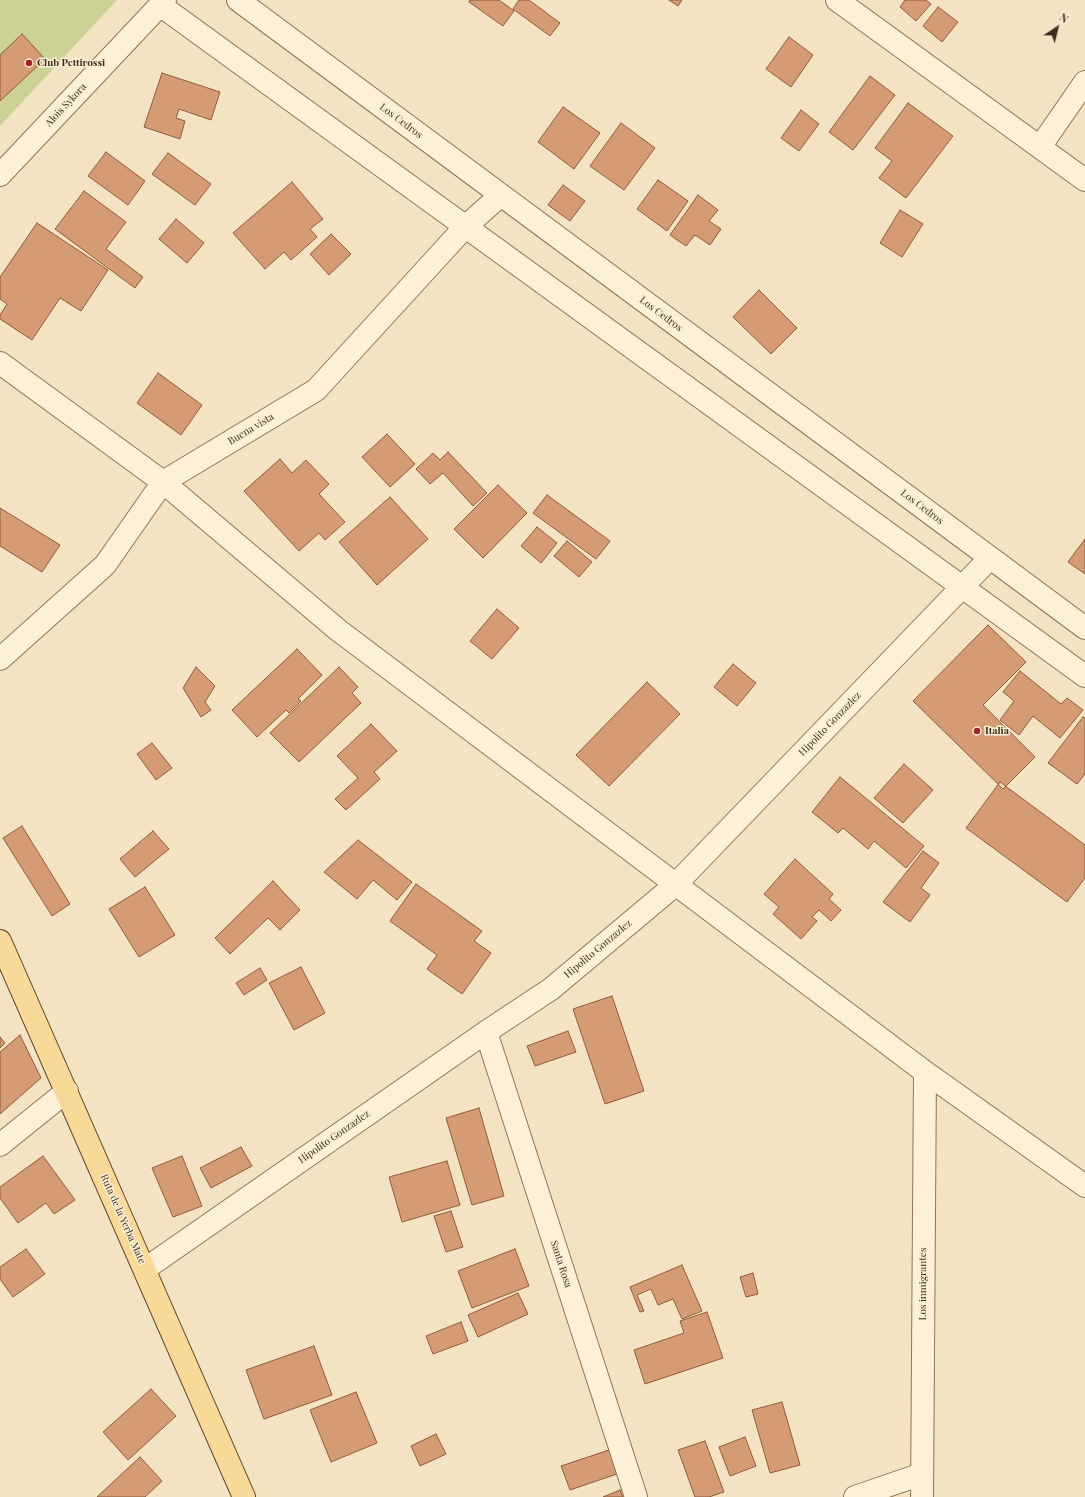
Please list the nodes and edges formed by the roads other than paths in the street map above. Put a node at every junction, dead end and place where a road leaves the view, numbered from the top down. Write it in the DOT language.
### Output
graph roads {
  1 [pos="238,0"];
  2 [pos="837,0"];
  3 [pos="163,3"];
  4 [pos="1085,82"];
  5 [pos="1040,147"];
  6 [pos="0,175"];
  7 [pos="1085,180"];
  8 [pos="501,195"];
  9 [pos="465,227"];
  10 [pos="0,363"];
  11 [pos="162,482"];
  12 [pos="990,558"];
  13 [pos="962,587"];
  14 [pos="1085,628"];
  15 [pos="0,659"];
  16 [pos="1085,676"];
  17 [pos="675,884"];
  18 [pos="0,941"];
  19 [pos="486,1032"];
  20 [pos="925,1072"];
  21 [pos="67,1092"];
  22 [pos="0,1144"];
  23 [pos="1085,1186"];
  24 [pos="145,1269"];
  25 [pos="922,1474"];
  26 [pos="244,1497"];
  27 [pos="636,1497"];
  28 [pos="855,1497"];
  29 [pos="922,1497"];
  1 -- 8 [label="street, Los Cedros"];
  2 -- 5 [label="street"];
  3 -- 6 [label="street, Alois Sykora"];
  3 -- 9 [label="street"];
  4 -- 5 [label="street"];
  5 -- 7 [label="street"];
  8 -- 9 [label="street, Buena vista"];
  8 -- 12 [label="street, Los Cedros"];
  9 -- 11 [label="street, Buena vista"];
  9 -- 13 [label="street"];
  10 -- 11 [label="street"];
  11 -- 15 [label="street, Buena vista"];
  11 -- 17 [label="street"];
  12 -- 13 [label="street, Hipolito Gonzazlez"];
  12 -- 14 [label="street, Los Cedros"];
  13 -- 16 [label="street"];
  13 -- 17 [label="street, Hipolito Gonzazlez"];
  17 -- 19 [label="street, Hipolito Gonzazlez"];
  17 -- 20 [label="street"];
  18 -- 21 [label="main road, Ruta de la Yerba Mate"];
  19 -- 24 [label="street, Hipolito Gonzazlez"];
  19 -- 27 [label="street, Santa Rosa"];
  20 -- 23 [label="street"];
  20 -- 25 [label="street, Los inmigrantes"];
  21 -- 22 [label="street"];
  21 -- 24 [label="main road, Ruta de la Yerba Mate"];
  24 -- 26 [label="main road, Ruta de la Yerba Mate"];
  25 -- 28 [label="street"];
  25 -- 29 [label="street, Los inmigrantes"];
}
